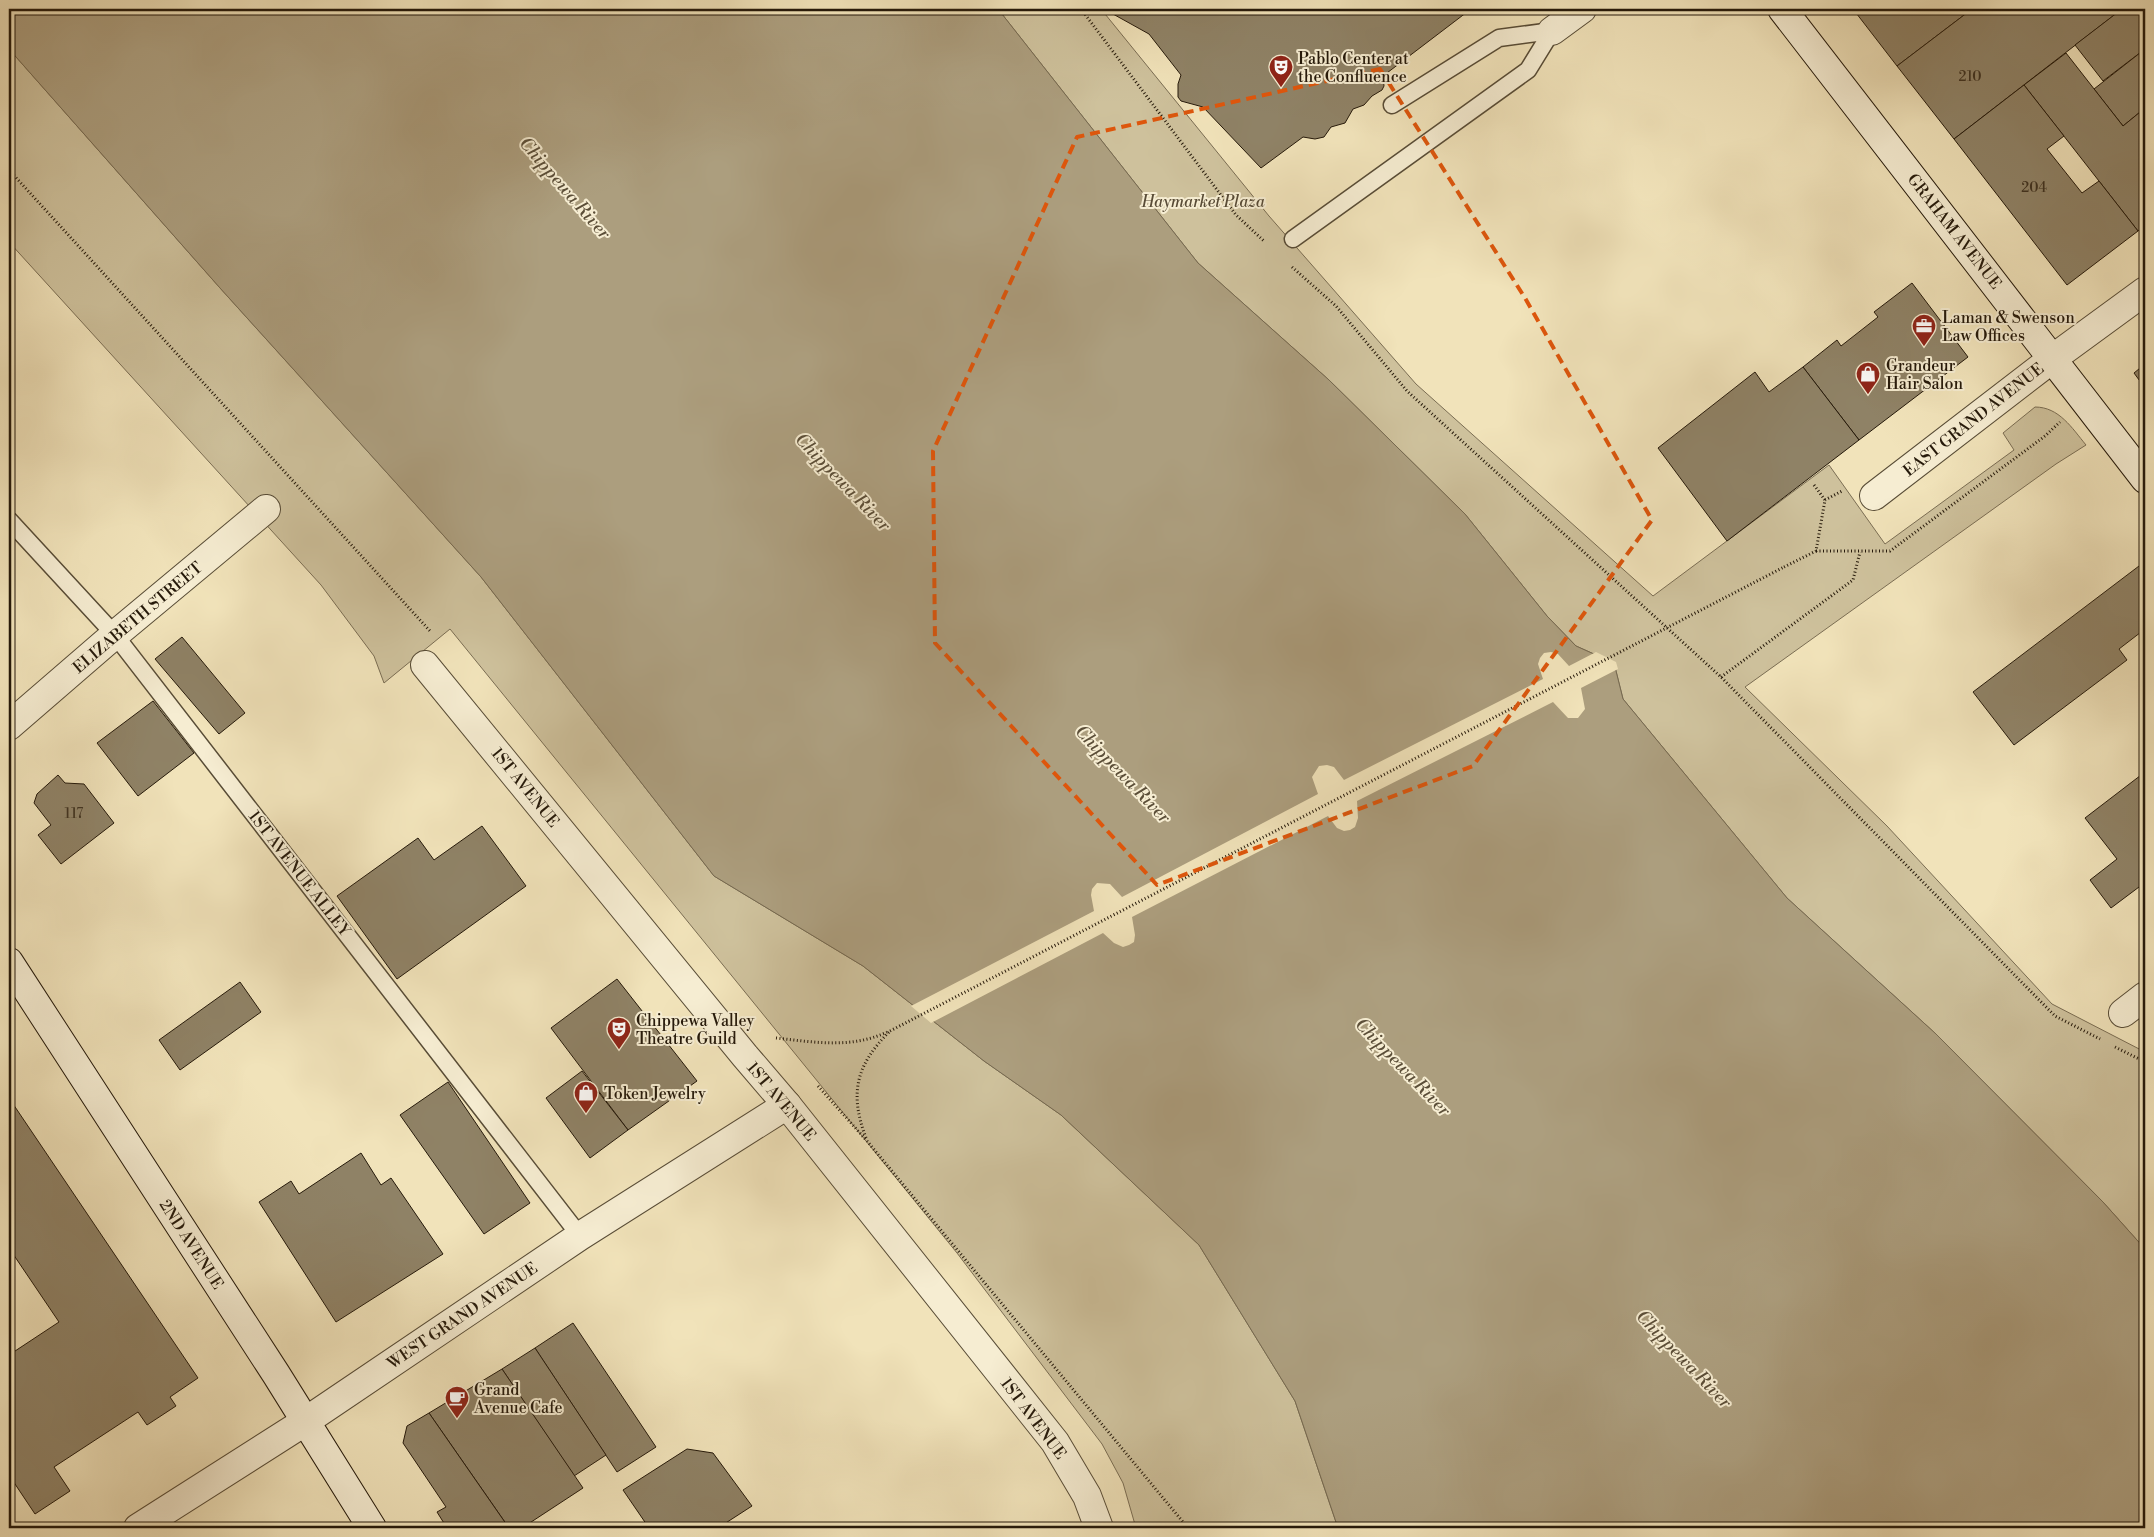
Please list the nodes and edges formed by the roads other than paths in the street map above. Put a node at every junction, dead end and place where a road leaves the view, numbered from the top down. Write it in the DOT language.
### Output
graph roads {
  1 [pos="1582,9"];
  2 [pos="1782,9"];
  3 [pos="1552,31"];
  4 [pos="1392,105"];
  5 [pos="1293,239"];
  6 [pos="2145,291"];
  7 [pos="2052,359"];
  8 [pos="2145,478"];
  9 [pos="1874,496"];
  10 [pos="266,509"];
  11 [pos="9,520"];
  12 [pos="116,634"];
  13 [pos="425,664"];
  14 [pos="9,726"];
  15 [pos="9,962"];
  16 [pos="2145,996"];
  17 [pos="2123,1013"];
  18 [pos="787,1105"];
  19 [pos="580,1236"];
  20 [pos="306,1421"];
  21 [pos="138,1528"];
  22 [pos="372,1528"];
  23 [pos="1099,1528"];
  1 -- 3 [label="street"];
  2 -- 7 [label="street, GRAHAM AVENUE"];
  3 -- 4 [label="lane"];
  3 -- 5 [label="lane"];
  6 -- 7 [label="street, EAST GRAND AVENUE"];
  7 -- 8 [label="street, GRAHAM AVENUE"];
  7 -- 9 [label="street, EAST GRAND AVENUE"];
  10 -- 12 [label="street, ELIZABETH STREET"];
  11 -- 12 [label="lane, 1ST AVENUE ALLEY"];
  12 -- 14 [label="street, ELIZABETH STREET"];
  12 -- 19 [label="lane, 1ST AVENUE ALLEY"];
  13 -- 18 [label="street, 1ST AVENUE"];
  15 -- 20 [label="street, 2ND AVENUE"];
  16 -- 17 [label="street"];
  18 -- 19 [label="street, WEST GRAND AVENUE"];
  18 -- 23 [label="street, 1ST AVENUE"];
  19 -- 20 [label="street, WEST GRAND AVENUE"];
  20 -- 21 [label="street, WEST GRAND AVENUE"];
  20 -- 22 [label="street, 2ND AVENUE"];
}
